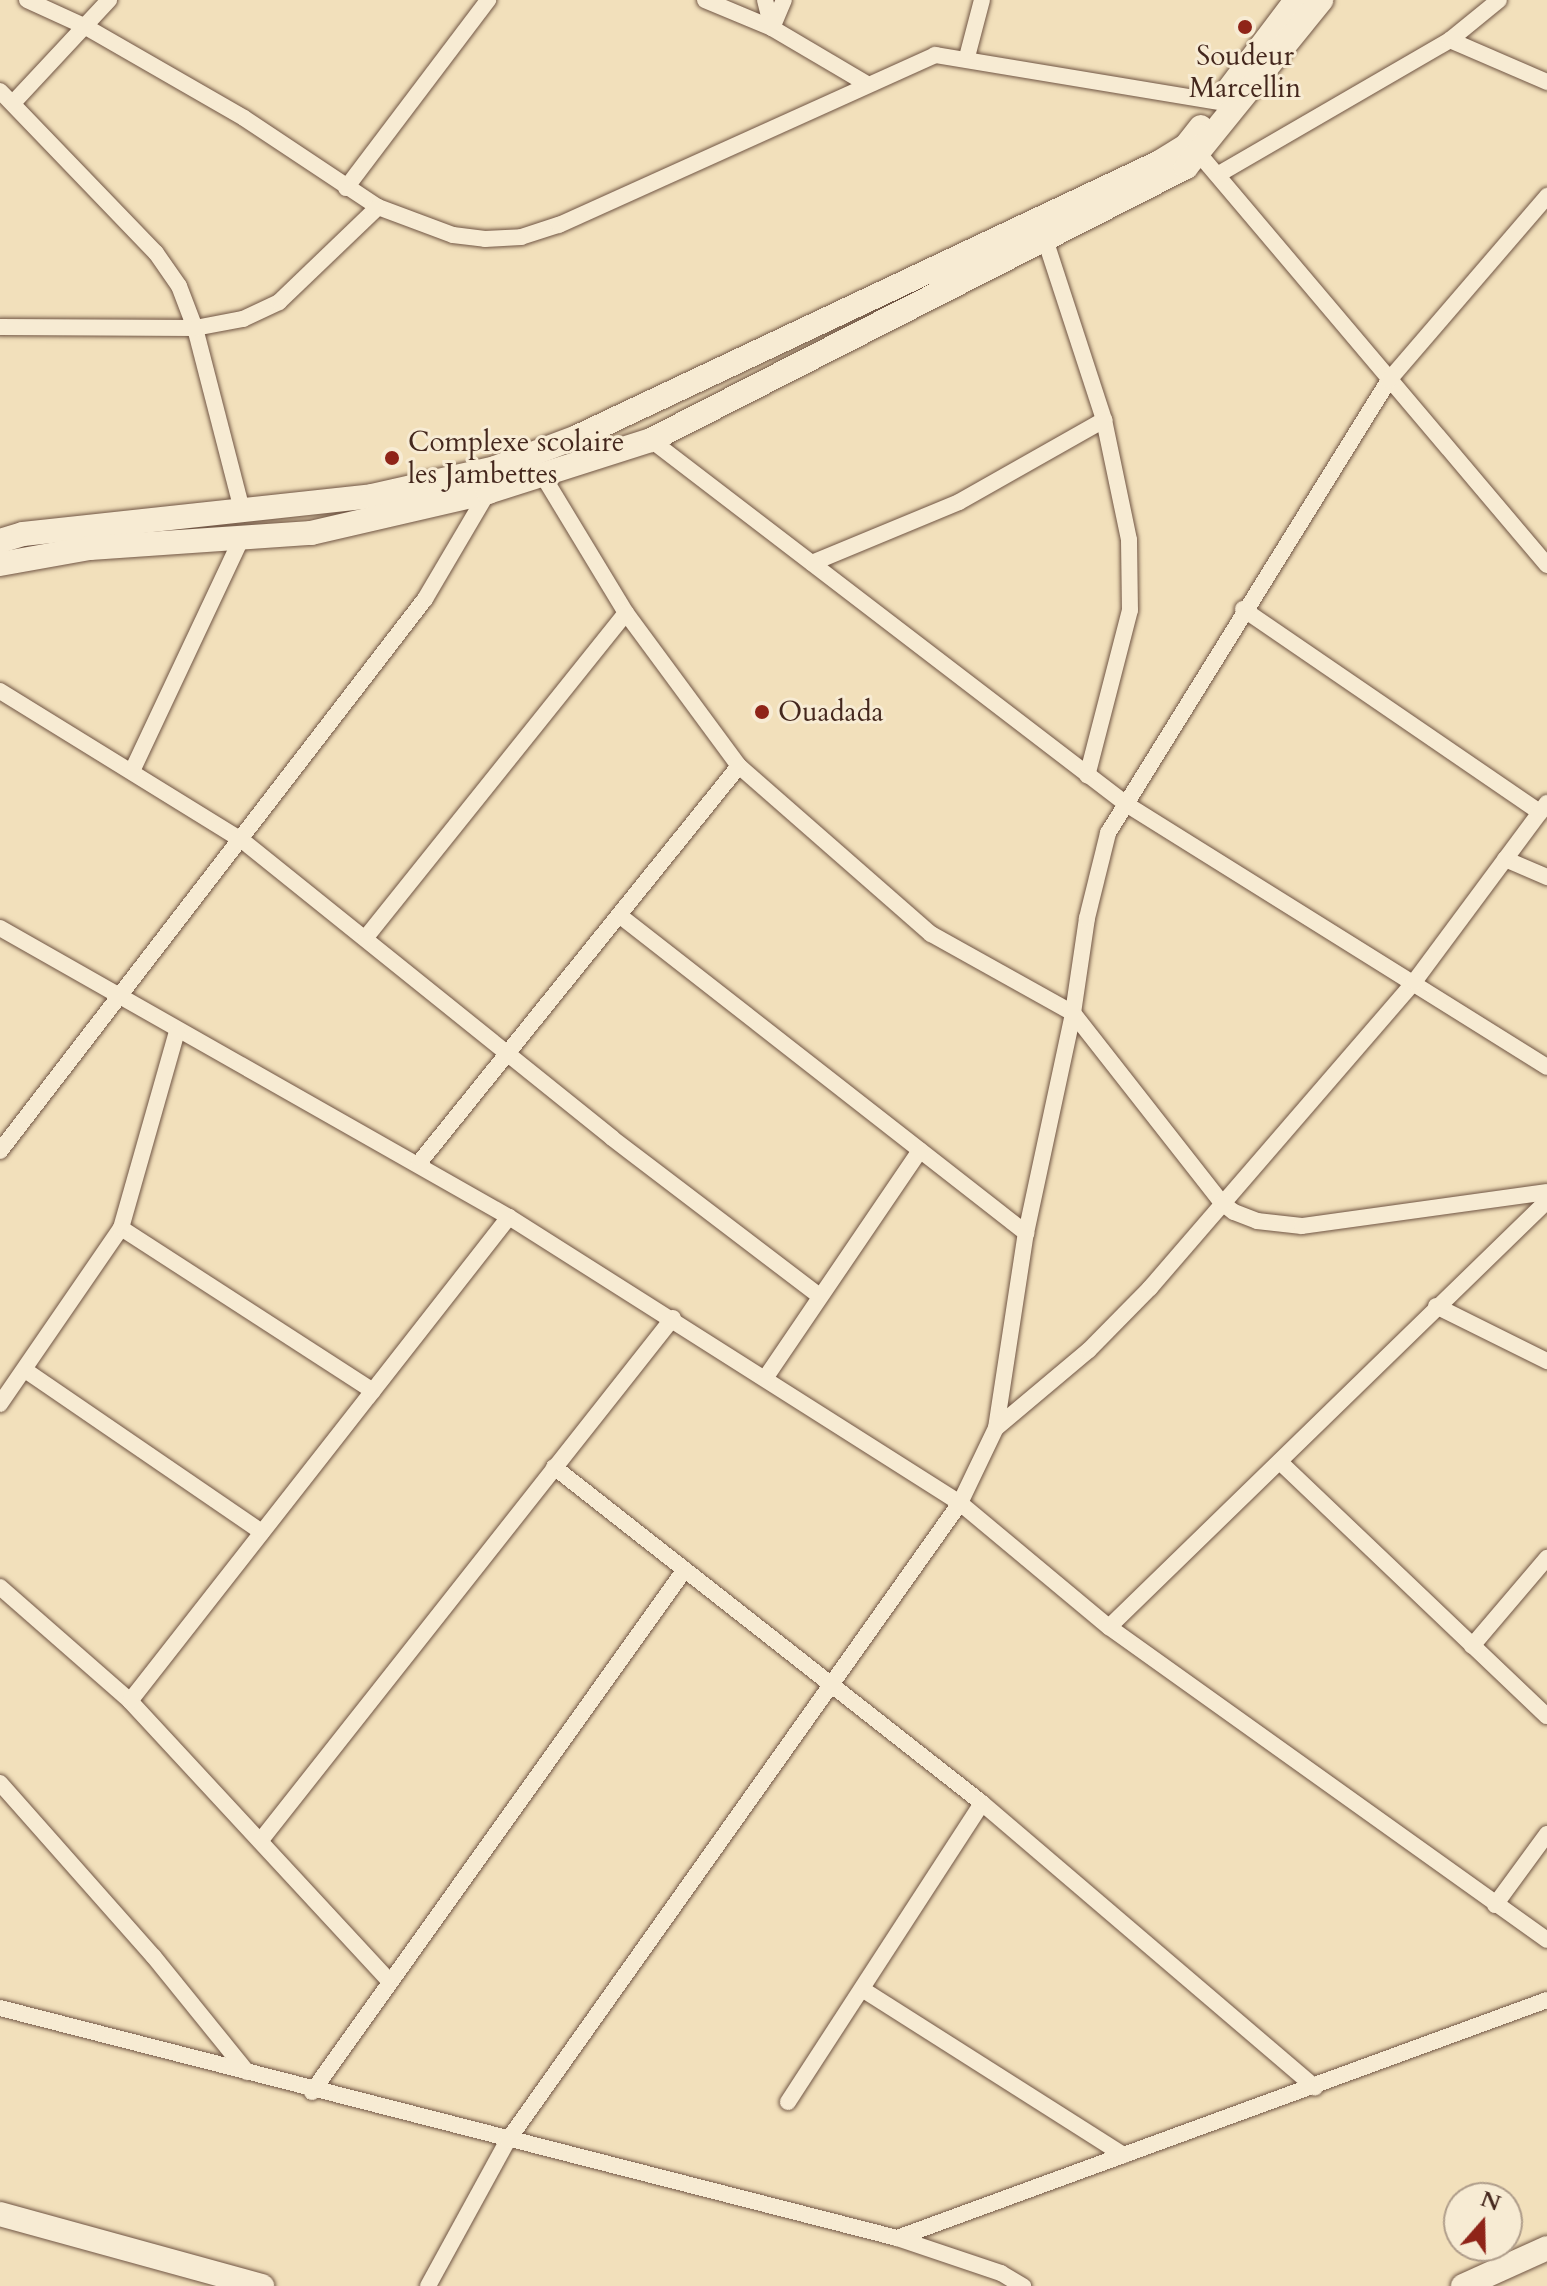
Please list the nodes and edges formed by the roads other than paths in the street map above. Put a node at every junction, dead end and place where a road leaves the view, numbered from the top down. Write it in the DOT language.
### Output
graph roads {
  1 [pos="27,0"];
  2 [pos="109,0"];
  3 [pos="488,0"];
  4 [pos="705,0"];
  5 [pos="765,0"];
  6 [pos="784,0"];
  7 [pos="982,0"];
  8 [pos="1296,0"];
  9 [pos="1321,0"];
  10 [pos="1499,0"];
  11 [pos="86,27"];
  12 [pos="772,28"];
  13 [pos="1450,40"];
  14 [pos="967,57"];
  15 [pos="1547,82"];
  16 [pos="867,84"];
  17 [pos="6,97"];
  18 [pos="1219,102"];
  19 [pos="1200,155"];
  20 [pos="1219,174"];
  21 [pos="346,188"];
  22 [pos="1547,196"];
  23 [pos="378,207"];
  24 [pos="1044,236"];
  25 [pos="0,327"];
  26 [pos="195,328"];
  27 [pos="1389,380"];
  28 [pos="1104,420"];
  29 [pos="651,440"];
  30 [pos="543,476"];
  31 [pos="488,492"];
  32 [pos="243,513"];
  33 [pos="241,539"];
  34 [pos="0,541"];
  35 [pos="812,563"];
  36 [pos="0,564"];
  37 [pos="1547,565"];
  38 [pos="1243,609"];
  39 [pos="626,613"];
  40 [pos="0,691"];
  41 [pos="739,766"];
  42 [pos="133,769"];
  43 [pos="1087,776"];
  44 [pos="1126,804"];
  45 [pos="1544,808"];
  46 [pos="243,841"];
  47 [pos="1505,859"];
  48 [pos="1547,877"];
  49 [pos="619,915"];
  50 [pos="0,928"];
  51 [pos="367,936"];
  52 [pos="1414,982"];
  53 [pos="119,997"];
  54 [pos="1073,1013"];
  55 [pos="177,1031"];
  56 [pos="507,1049"];
  57 [pos="1547,1067"];
  58 [pos="920,1150"];
  59 [pos="0,1151"];
  60 [pos="419,1163"];
  61 [pos="1547,1192"];
  62 [pos="1547,1201"];
  63 [pos="1221,1202"];
  64 [pos="509,1217"];
  65 [pos="121,1228"];
  66 [pos="1026,1233"];
  67 [pos="818,1295"];
  68 [pos="1436,1306"];
  69 [pos="673,1318"];
  70 [pos="1547,1361"];
  71 [pos="25,1370"];
  72 [pos="766,1377"];
  73 [pos="373,1391"];
  74 [pos="0,1404"];
  75 [pos="996,1428"];
  76 [pos="1281,1463"];
  77 [pos="554,1467"];
  78 [pos="960,1503"];
  79 [pos="262,1532"];
  80 [pos="1547,1558"];
  81 [pos="683,1572"];
  82 [pos="0,1587"];
  83 [pos="1109,1627"];
  84 [pos="1472,1646"];
  85 [pos="834,1685"];
  86 [pos="130,1701"];
  87 [pos="1547,1716"];
  88 [pos="0,1783"];
  89 [pos="982,1803"];
  90 [pos="1547,1834"];
  91 [pos="261,1840"];
  92 [pos="1495,1905"];
  93 [pos="1547,1940"];
  94 [pos="390,1982"];
  95 [pos="862,1989"];
  96 [pos="1547,2000"];
  97 [pos="0,2008"];
  98 [pos="247,2072"];
  99 [pos="1315,2087"];
  100 [pos="312,2092"];
  101 [pos="788,2102"];
  102 [pos="508,2140"];
  103 [pos="1124,2155"];
  104 [pos="0,2214"];
  105 [pos="897,2238"];
  106 [pos="1547,2248"];
  107 [pos="262,2286"];
  108 [pos="428,2286"];
  109 [pos="1023,2286"];
  110 [pos="1463,2286"];
  1 -- 11 [label="street"];
  2 -- 11 [label="street"];
  3 -- 21 [label="street"];
  4 -- 12 [label="street"];
  5 -- 12 [label="street"];
  6 -- 12 [label="street"];
  7 -- 14 [label="street"];
  8 -- 18 [label="street"];
  9 -- 19 [label="street"];
  10 -- 13 [label="street"];
  11 -- 17 [label="street"];
  11 -- 21 [label="street"];
  12 -- 16 [label="street"];
  13 -- 15 [label="street"];
  13 -- 20 [label="street"];
  14 -- 16 [label="street"];
  14 -- 18 [label="street"];
  16 -- 23 [label="street"];
  17 -- 26 [label="street"];
  18 -- 32 [label="street"];
  19 -- 20 [label="street"];
  19 -- 24 [label="street"];
  20 -- 27 [label="street"];
  21 -- 23 [label="street"];
  22 -- 27 [label="street"];
  23 -- 26 [label="street"];
  24 -- 28 [label="street"];
  24 -- 29 [label="street"];
  25 -- 26 [label="street"];
  26 -- 32 [label="street"];
  27 -- 37 [label="street"];
  27 -- 38 [label="street"];
  28 -- 35 [label="street"];
  28 -- 43 [label="street"];
  29 -- 30 [label="street"];
  29 -- 35 [label="street"];
  30 -- 31 [label="street"];
  30 -- 39 [label="street"];
  31 -- 33 [label="street"];
  31 -- 46 [label="street"];
  32 -- 34 [label="street"];
  33 -- 36 [label="street"];
  33 -- 42 [label="street"];
  35 -- 43 [label="street"];
  38 -- 44 [label="street"];
  38 -- 45 [label="street"];
  39 -- 41 [label="street"];
  39 -- 51 [label="street"];
  40 -- 42 [label="street"];
  41 -- 49 [label="street"];
  41 -- 54 [label="street"];
  42 -- 46 [label="street"];
  43 -- 44 [label="street"];
  44 -- 52 [label="street"];
  44 -- 54 [label="street"];
  45 -- 47 [label="street"];
  46 -- 51 [label="street"];
  46 -- 53 [label="street"];
  47 -- 48 [label="street"];
  47 -- 52 [label="street"];
  49 -- 56 [label="street"];
  49 -- 58 [label="street"];
  50 -- 53 [label="street"];
  51 -- 56 [label="street"];
  52 -- 57 [label="street"];
  52 -- 63 [label="street"];
  53 -- 55 [label="street"];
  53 -- 59 [label="street"];
  54 -- 63 [label="street"];
  54 -- 66 [label="street"];
  55 -- 60 [label="street"];
  55 -- 65 [label="street"];
  56 -- 60 [label="street"];
  56 -- 67 [label="street"];
  58 -- 66 [label="street"];
  58 -- 67 [label="street"];
  60 -- 64 [label="street"];
  61 -- 63 [label="street"];
  62 -- 68 [label="street"];
  63 -- 75 [label="street"];
  64 -- 69 [label="street"];
  64 -- 73 [label="street"];
  65 -- 71 [label="street"];
  65 -- 73 [label="street"];
  66 -- 75 [label="street"];
  67 -- 72 [label="street"];
  68 -- 70 [label="street"];
  68 -- 76 [label="street"];
  69 -- 72 [label="street"];
  69 -- 77 [label="street"];
  71 -- 74 [label="street"];
  71 -- 79 [label="street"];
  72 -- 78 [label="street"];
  73 -- 79 [label="street"];
  75 -- 78 [label="street"];
  76 -- 83 [label="street"];
  76 -- 84 [label="street"];
  77 -- 81 [label="street"];
  77 -- 91 [label="street"];
  78 -- 83 [label="street"];
  78 -- 85 [label="street"];
  79 -- 86 [label="street"];
  80 -- 84 [label="street"];
  81 -- 85 [label="street"];
  81 -- 94 [label="street"];
  82 -- 86 [label="street"];
  83 -- 92 [label="street"];
  84 -- 87 [label="street"];
  85 -- 89 [label="street"];
  85 -- 102 [label="street"];
  86 -- 91 [label="street"];
  88 -- 98 [label="street"];
  89 -- 95 [label="street"];
  89 -- 99 [label="street"];
  90 -- 92 [label="street"];
  91 -- 94 [label="street"];
  92 -- 93 [label="street"];
  94 -- 100 [label="street"];
  95 -- 101 [label="street"];
  95 -- 103 [label="street"];
  96 -- 99 [label="street"];
  97 -- 98 [label="street"];
  98 -- 100 [label="street"];
  99 -- 103 [label="street"];
  100 -- 102 [label="street"];
  102 -- 105 [label="street"];
  102 -- 108 [label="street"];
  103 -- 105 [label="street"];
  104 -- 107 [label="street"];
  105 -- 109 [label="street"];
  106 -- 110 [label="street"];
}
